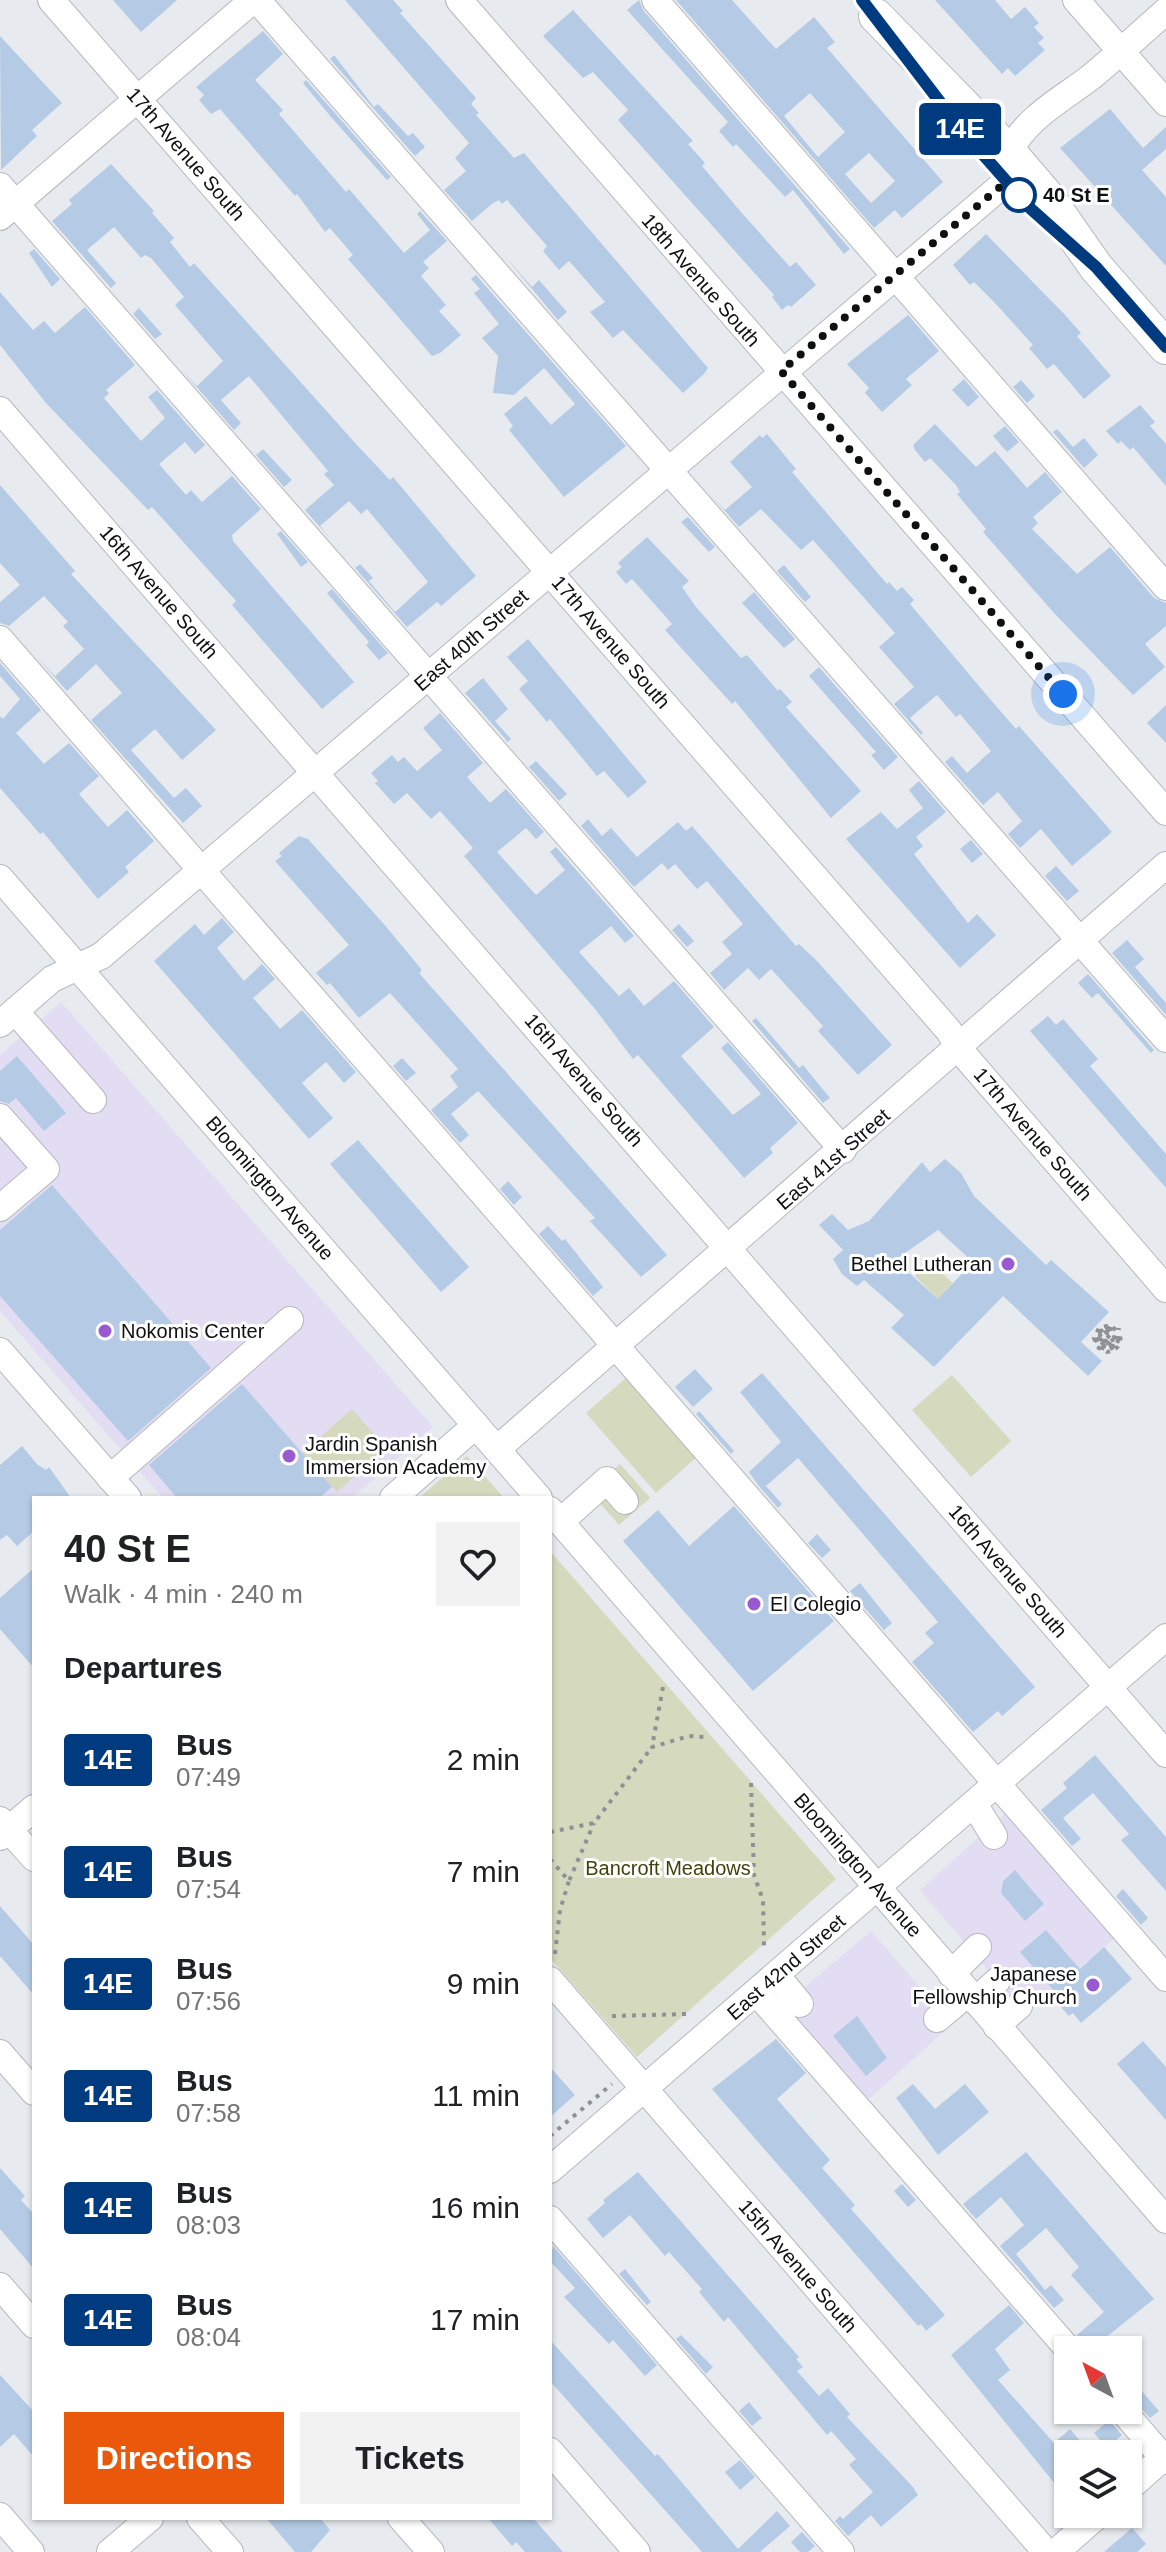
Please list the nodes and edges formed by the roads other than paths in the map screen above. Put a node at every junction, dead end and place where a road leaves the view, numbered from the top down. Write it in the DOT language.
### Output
graph roads {
  1 [pos="51,0"];
  2 [pos="255,0"];
  3 [pos="459,0"];
  4 [pos="655,0"];
  5 [pos="1076,0"];
  6 [pos="869,8"];
  7 [pos="1166,11"];
  8 [pos="1120,51"];
  9 [pos="138,99"];
  10 [pos="1166,103"];
  11 [pos="1008,166"];
  12 [pos="5,202"];
  13 [pos="893,276"];
  14 [pos="1166,347"];
  15 [pos="781,371"];
  16 [pos="0,410"];
  17 [pos="668,469"];
  18 [pos="550,571"];
  19 [pos="1166,587"];
  20 [pos="0,639"];
  21 [pos="429,678"];
  22 [pos="317,773"];
  23 [pos="1166,812"];
  24 [pos="1166,865"];
  25 [pos="203,871"];
  26 [pos="0,878"];
  27 [pos="1080,940"];
  28 [pos="78,967"];
  29 [pos="8,1018"];
  30 [pos="1166,1039"];
  31 [pos="959,1049"];
  32 [pos="93,1100"];
  33 [pos="0,1117"];
  34 [pos="843,1150"];
  35 [pos="0,1208"];
  36 [pos="730,1247"];
  37 [pos="1166,1289"];
  38 [pos="290,1320"];
  39 [pos="615,1345"];
  40 [pos="0,1351"];
  41 [pos="476,1425"];
  42 [pos="497,1449"];
  43 [pos="110,1478"];
  44 [pos="126,1496"];
  45 [pos="395,1496"];
  46 [pos="537,1496"];
  47 [pos="625,1501"];
  48 [pos="555,1516"];
  49 [pos="1166,1637"];
  50 [pos="1108,1687"];
  51 [pos="1166,1754"];
  52 [pos="996,1785"];
  53 [pos="974,1804"];
  54 [pos="32,1809"];
  55 [pos="3,1829"];
  56 [pos="994,1836"];
  57 [pos="32,1856"];
  58 [pos="878,1888"];
  59 [pos="978,1947"];
  60 [pos="1166,1978"];
  61 [pos="997,1981"];
  62 [pos="552,1982"];
  63 [pos="767,1985"];
  64 [pos="965,1990"];
  65 [pos="800,2004"];
  66 [pos="1019,2006"];
  67 [pos="937,2019"];
  68 [pos="996,2026"];
  69 [pos="0,2053"];
  70 [pos="645,2089"];
  71 [pos="32,2090"];
  72 [pos="552,2168"];
  73 [pos="1166,2220"];
  74 [pos="552,2221"];
  75 [pos="0,2286"];
  76 [pos="32,2323"];
  77 [pos="1057,2336"];
  78 [pos="1135,2424"];
  79 [pos="552,2453"];
  80 [pos="1165,2458"];
  81 [pos="1142,2477"];
  82 [pos="0,2516"];
  83 [pos="148,2520"];
  84 [pos="202,2520"];
  85 [pos="403,2520"];
  86 [pos="1083,2528"];
  87 [pos="31,2552"];
  88 [pos="110,2552"];
  89 [pos="230,2552"];
  90 [pos="431,2552"];
  91 [pos="637,2552"];
  92 [pos="841,2552"];
  93 [pos="1046,2552"];
  94 [pos="1056,2552"];
  1 -- 9 [label="street, 17th Avenue South"];
  2 -- 9 [label="street"];
  2 -- 17 [label="street"];
  3 -- 15 [label="street, 18th Avenue South"];
  4 -- 13 [label="street"];
  5 -- 8 [label="street"];
  6 -- 11 [label="main road"];
  7 -- 8 [label="street, East 40th Street"];
  8 -- 10 [label="street"];
  8 -- 11 [label="street, East 40th Street"];
  9 -- 12 [label="street"];
  9 -- 18 [label="street, 17th Avenue South"];
  11 -- 13 [label="street, East 40th Street"];
  11 -- 14 [label="main road"];
  12 -- 21 [label="street"];
  13 -- 15 [label="street, East 40th Street"];
  13 -- 19 [label="street"];
  15 -- 17 [label="street, East 40th Street"];
  15 -- 23 [label="street, 18th Avenue South"];
  16 -- 22 [label="street, 16th Avenue South"];
  17 -- 18 [label="street, East 40th Street"];
  17 -- 27 [label="street"];
  18 -- 21 [label="street, East 40th Street"];
  18 -- 31 [label="street, 17th Avenue South"];
  20 -- 25 [label="street"];
  21 -- 22 [label="street, East 40th Street"];
  21 -- 34 [label="street"];
  22 -- 25 [label="street, East 40th Street"];
  22 -- 36 [label="street, 16th Avenue South"];
  24 -- 27 [label="street, East 41st Street"];
  25 -- 28 [label="street, East 40th Street"];
  25 -- 39 [label="street"];
  26 -- 28 [label="street, Bloomington Avenue"];
  27 -- 30 [label="street"];
  27 -- 31 [label="street, East 41st Street"];
  28 -- 29 [label="street, East 40th Street"];
  28 -- 41 [label="street, Bloomington Avenue"];
  29 -- 32 [label="street"];
  31 -- 34 [label="street, East 41st Street"];
  31 -- 37 [label="street, 17th Avenue South"];
  33 -- 35 [label="street"];
  34 -- 36 [label="street, East 41st Street"];
  36 -- 39 [label="street, East 41st Street"];
  36 -- 50 [label="street, 16th Avenue South"];
  38 -- 43 [label="street"];
  39 -- 42 [label="street, East 41st Street"];
  39 -- 52 [label="street"];
  40 -- 43 [label="street"];
  41 -- 42 [label="street, Bloomington Avenue"];
  41 -- 45 [label="street"];
  42 -- 46 [label="street, Bloomington Avenue"];
  43 -- 44 [label="street"];
  47 -- 48 [label="street"];
  48 -- 58 [label="street, Bloomington Avenue"];
  49 -- 50 [label="street, East 42nd Street"];
  50 -- 51 [label="street, 16th Avenue South"];
  50 -- 52 [label="street, East 42nd Street"];
  52 -- 53 [label="street, East 42nd Street"];
  52 -- 60 [label="street"];
  53 -- 56 [label="street"];
  53 -- 58 [label="street, East 42nd Street"];
  54 -- 55 [label="street"];
  55 -- 57 [label="street"];
  58 -- 63 [label="street, East 42nd Street"];
  58 -- 64 [label="street, Bloomington Avenue"];
  59 -- 64 [label="street"];
  61 -- 64 [label="street"];
  62 -- 70 [label="street, 15th Avenue South"];
  63 -- 65 [label="street"];
  63 -- 70 [label="street, East 42nd Street"];
  63 -- 77 [label="street"];
  64 -- 67 [label="street"];
  64 -- 68 [label="street, Bloomington Avenue"];
  66 -- 68 [label="street"];
  68 -- 73 [label="street, Bloomington Avenue"];
  69 -- 71 [label="street"];
  70 -- 72 [label="street, East 42nd Street"];
  70 -- 93 [label="street, 15th Avenue South"];
  74 -- 92 [label="street"];
  75 -- 76 [label="street"];
  78 -- 80 [label="street"];
  79 -- 91 [label="street"];
  80 -- 81 [label="street"];
  82 -- 87 [label="street"];
  83 -- 88 [label="street"];
  84 -- 89 [label="street"];
  85 -- 90 [label="street"];
  86 -- 94 [label="street"];
}
